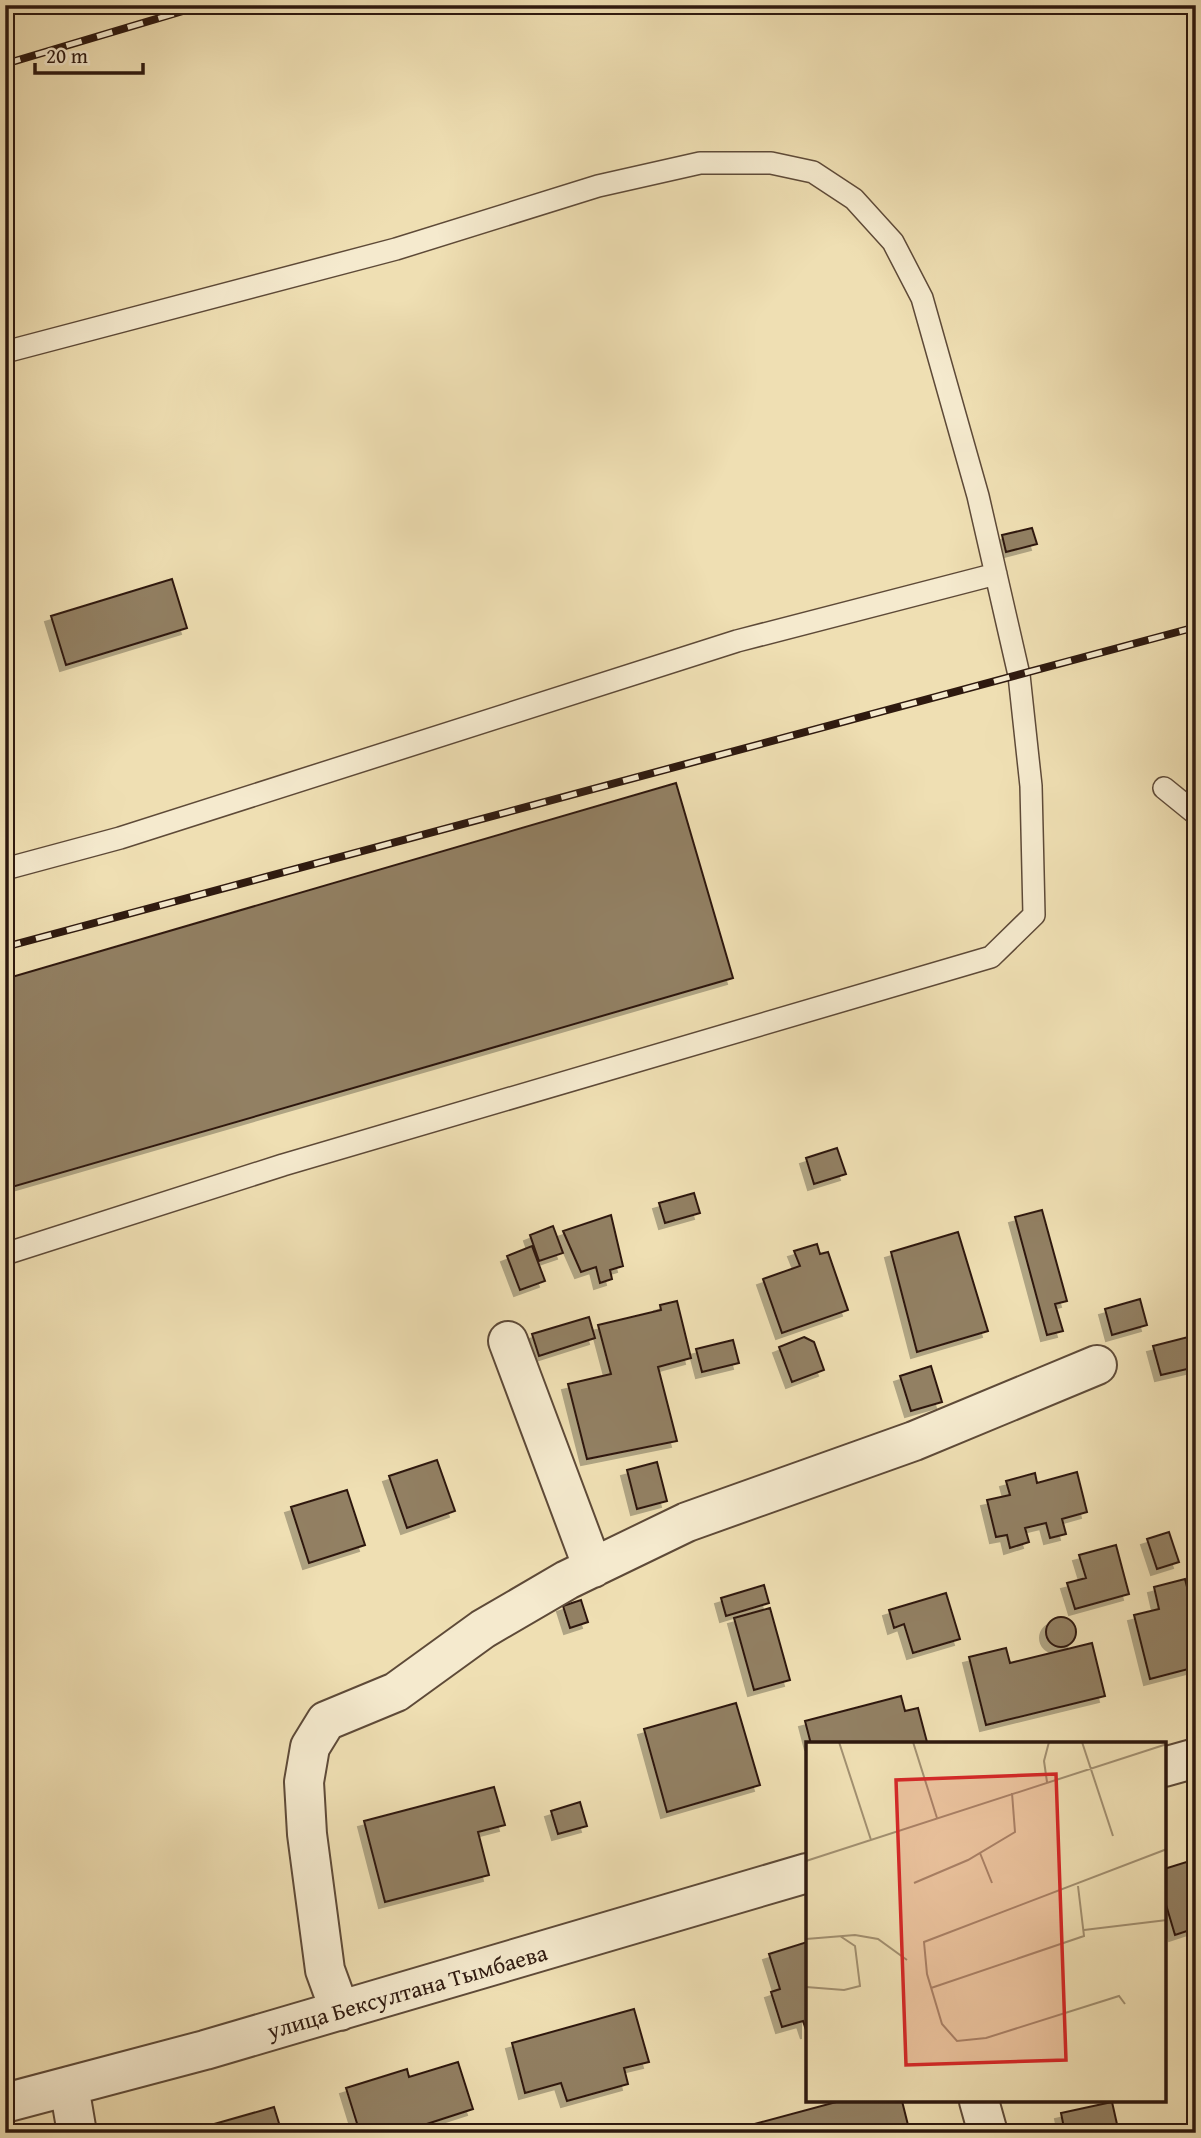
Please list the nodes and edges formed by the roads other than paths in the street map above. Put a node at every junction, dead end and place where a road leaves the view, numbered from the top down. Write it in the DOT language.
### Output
graph roads {
  1 [pos="5,352"];
  2 [pos="996,574"];
  3 [pos="1164,789"];
  4 [pos="1196,814"];
  5 [pos="5,869"];
  6 [pos="5,1254"];
  7 [pos="508,1341"];
  8 [pos="1097,1365"];
  9 [pos="593,1568"];
  10 [pos="1196,1758"];
  11 [pos="1166,1766"];
  12 [pos="806,1873"];
  13 [pos="340,2011"];
  14 [pos="69,2086"];
  15 [pos="5,2103"];
  16 [pos="980,2103"];
  17 [pos="77,2133"];
  18 [pos="988,2133"];
  1 -- 2 [label="lane"];
  2 -- 5 [label="lane"];
  2 -- 6 [label="lane"];
  3 -- 4 [label="lane"];
  7 -- 9 [label="street"];
  8 -- 9 [label="street"];
  9 -- 13 [label="street"];
  10 -- 11 [label="street"];
  12 -- 13 [label="street, улица Бексултана Тымбаева"];
  13 -- 14 [label="street, улица Бексултана Тымбаева"];
  14 -- 15 [label="street, улица Бексултана Тымбаева"];
  14 -- 17 [label="street"];
  16 -- 18 [label="street"];
}
